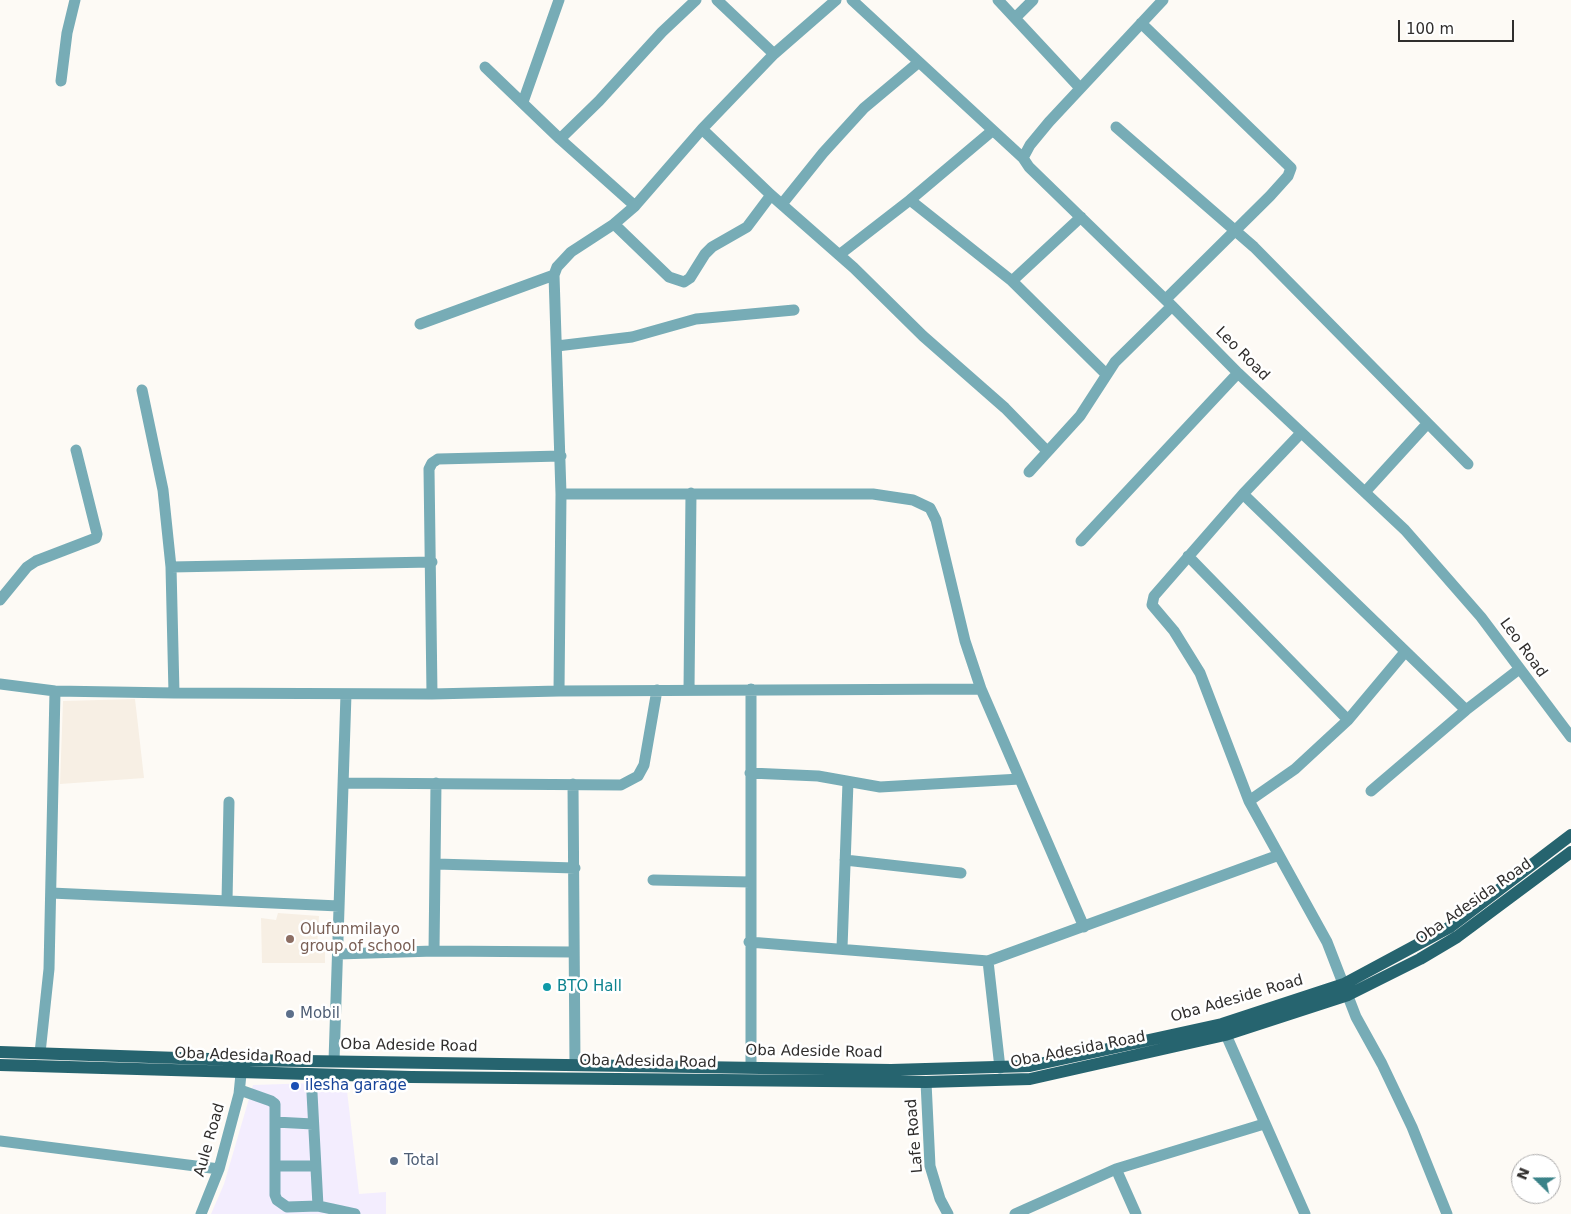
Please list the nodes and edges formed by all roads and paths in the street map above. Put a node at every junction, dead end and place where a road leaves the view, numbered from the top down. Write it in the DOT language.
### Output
graph roads {
  1 [pos="76,0"];
  2 [pos="559,0"];
  3 [pos="696,0"];
  4 [pos="717,0"];
  5 [pos="836,0"];
  6 [pos="852,0"];
  7 [pos="998,0"];
  8 [pos="1032,0"];
  9 [pos="1163,0"];
  10 [pos="1016,17"];
  11 [pos="1141,23"];
  12 [pos="774,54"];
  13 [pos="919,62"];
  14 [pos="485,67"];
  15 [pos="61,82"];
  16 [pos="1080,88"];
  17 [pos="523,102"];
  18 [pos="1116,127"];
  19 [pos="702,129"];
  20 [pos="992,131"];
  21 [pos="560,139"];
  22 [pos="1023,158"];
  23 [pos="771,195"];
  24 [pos="910,200"];
  25 [pos="782,204"];
  26 [pos="635,206"];
  27 [pos="1080,217"];
  28 [pos="614,224"];
  29 [pos="1235,230"];
  30 [pos="839,255"];
  31 [pos="554,275"];
  32 [pos="1012,281"];
  33 [pos="1169,303"];
  34 [pos="794,310"];
  35 [pos="420,324"];
  36 [pos="557,346"];
  37 [pos="1238,373"];
  38 [pos="1106,374"];
  39 [pos="142,390"];
  40 [pos="1427,424"];
  41 [pos="1302,433"];
  42 [pos="76,450"];
  43 [pos="1047,451"];
  44 [pos="561,456"];
  45 [pos="1468,464"];
  46 [pos="1029,472"];
  47 [pos="692,492"];
  48 [pos="1364,492"];
  49 [pos="561,494"];
  50 [pos="1243,494"];
  51 [pos="1081,540"];
  52 [pos="1188,556"];
  53 [pos="432,562"];
  54 [pos="171,567"];
  55 [pos="0,600"];
  56 [pos="1405,652"];
  57 [pos="1518,670"];
  58 [pos="0,684"];
  59 [pos="981,689"];
  60 [pos="657,690"];
  61 [pos="689,690"];
  62 [pos="751,690"];
  63 [pos="55,691"];
  64 [pos="559,691"];
  65 [pos="174,693"];
  66 [pos="346,694"];
  67 [pos="432,694"];
  68 [pos="1466,710"];
  69 [pos="1348,720"];
  70 [pos="1571,737"];
  71 [pos="750,774"];
  72 [pos="1020,778"];
  73 [pos="848,782"];
  74 [pos="344,783"];
  75 [pos="436,783"];
  76 [pos="573,784"];
  77 [pos="1371,791"];
  78 [pos="1249,801"];
  79 [pos="229,802"];
  80 [pos="1571,835"];
  81 [pos="1571,852"];
  82 [pos="1279,855"];
  83 [pos="844,860"];
  84 [pos="436,864"];
  85 [pos="575,868"];
  86 [pos="961,873"];
  87 [pos="653,880"];
  88 [pos="750,882"];
  89 [pos="51,893"];
  90 [pos="228,901"];
  91 [pos="339,906"];
  92 [pos="1084,927"];
  93 [pos="749,942"];
  94 [pos="842,948"];
  95 [pos="434,951"];
  96 [pos="573,952"];
  97 [pos="338,954"];
  98 [pos="988,960"];
  99 [pos="1346,990"];
  100 [pos="1224,1030"];
  101 [pos="0,1052"];
  102 [pos="40,1053"];
  103 [pos="334,1061"];
  104 [pos="0,1064"];
  105 [pos="575,1065"];
  106 [pos="751,1067"];
  107 [pos="1000,1068"];
  108 [pos="546,1070"];
  109 [pos="241,1074"];
  110 [pos="311,1074"];
  111 [pos="773,1074"];
  112 [pos="926,1082"];
  113 [pos="240,1090"];
  114 [pos="275,1122"];
  115 [pos="314,1124"];
  116 [pos="1264,1124"];
  117 [pos="0,1141"];
  118 [pos="275,1166"];
  119 [pos="315,1166"];
  120 [pos="219,1168"];
  121 [pos="1116,1169"];
  122 [pos="318,1206"];
  123 [pos="1040,1209"];
  124 [pos="201,1214"];
  125 [pos="355,1214"];
  126 [pos="948,1214"];
  127 [pos="1015,1214"];
  128 [pos="1136,1214"];
  129 [pos="1305,1214"];
  130 [pos="1447,1214"];
  1 -- 15 [label="street"];
  2 -- 17 [label="street"];
  3 -- 21 [label="street"];
  4 -- 12 [label="street"];
  5 -- 12 [label="street"];
  6 -- 13 [label="street, Leo Road"];
  7 -- 10 [label="street"];
  8 -- 10 [label="street"];
  9 -- 11 [label="street"];
  10 -- 16 [label="street"];
  11 -- 16 [label="street"];
  11 -- 29 [label="street"];
  12 -- 19 [label="street"];
  13 -- 20 [label="street, Leo Road"];
  13 -- 25 [label="street"];
  14 -- 17 [label="street"];
  16 -- 22 [label="street"];
  17 -- 21 [label="street"];
  18 -- 29 [label="street"];
  19 -- 23 [label="street"];
  19 -- 26 [label="street"];
  20 -- 22 [label="street, Leo Road"];
  20 -- 24 [label="street"];
  21 -- 26 [label="street"];
  22 -- 27 [label="street, Leo Road"];
  23 -- 25 [label="street"];
  23 -- 28 [label="street"];
  24 -- 30 [label="street"];
  24 -- 32 [label="street"];
  25 -- 30 [label="street"];
  26 -- 28 [label="street"];
  27 -- 32 [label="street"];
  27 -- 33 [label="street, Leo Road"];
  28 -- 31 [label="street"];
  29 -- 33 [label="street"];
  29 -- 40 [label="street"];
  30 -- 43 [label="street"];
  31 -- 35 [label="street"];
  31 -- 36 [label="street"];
  32 -- 38 [label="street"];
  33 -- 37 [label="street, Leo Road"];
  33 -- 38 [label="street"];
  34 -- 36 [label="street"];
  36 -- 44 [label="street"];
  37 -- 41 [label="street, Leo Road"];
  37 -- 51 [label="street"];
  38 -- 43 [label="street"];
  39 -- 54 [label="street"];
  40 -- 45 [label="street"];
  40 -- 48 [label="street"];
  41 -- 48 [label="street, Leo Road"];
  41 -- 50 [label="street"];
  42 -- 55 [label="street"];
  43 -- 46 [label="street"];
  44 -- 49 [label="street"];
  44 -- 53 [label="street"];
  47 -- 49 [label="street"];
  47 -- 59 [label="street"];
  47 -- 61 [label="street"];
  48 -- 57 [label="street, Leo Road"];
  49 -- 64 [label="street"];
  50 -- 52 [label="street"];
  50 -- 56 [label="street"];
  52 -- 69 [label="street"];
  52 -- 78 [label="street"];
  53 -- 54 [label="street"];
  53 -- 67 [label="street"];
  54 -- 65 [label="street"];
  56 -- 68 [label="street"];
  56 -- 69 [label="street"];
  57 -- 68 [label="street"];
  57 -- 70 [label="street, Leo Road"];
  58 -- 63 [label="street"];
  59 -- 62 [label="street"];
  59 -- 72 [label="street"];
  60 -- 61 [label="street"];
  60 -- 64 [label="street"];
  60 -- 76 [label="street"];
  61 -- 62 [label="street"];
  62 -- 71 [label="street"];
  63 -- 65 [label="street"];
  63 -- 89 [label="street"];
  64 -- 67 [label="street"];
  65 -- 66 [label="street"];
  66 -- 67 [label="street"];
  66 -- 74 [label="street"];
  68 -- 77 [label="street"];
  69 -- 78 [label="street"];
  71 -- 73 [label="street"];
  71 -- 88 [label="street"];
  72 -- 73 [label="street"];
  72 -- 92 [label="street"];
  73 -- 83 [label="street"];
  74 -- 75 [label="street"];
  74 -- 91 [label="street"];
  75 -- 76 [label="street"];
  75 -- 84 [label="street"];
  76 -- 85 [label="street"];
  78 -- 82 [label="street"];
  79 -- 90 [label="street"];
  80 -- 99 [label="main road"];
  81 -- 99 [label="main road, Oba Adesida Road"];
  82 -- 92 [label="street"];
  82 -- 99 [label="street"];
  83 -- 86 [label="street"];
  83 -- 94 [label="street"];
  84 -- 85 [label="street"];
  84 -- 95 [label="street"];
  85 -- 96 [label="street"];
  87 -- 88 [label="street"];
  88 -- 93 [label="street"];
  89 -- 90 [label="street"];
  89 -- 102 [label="street"];
  90 -- 91 [label="street"];
  91 -- 97 [label="street"];
  92 -- 98 [label="street"];
  93 -- 94 [label="street"];
  93 -- 106 [label="street"];
  94 -- 98 [label="street"];
  95 -- 96 [label="street"];
  95 -- 97 [label="street"];
  96 -- 105 [label="street"];
  97 -- 103 [label="street"];
  98 -- 107 [label="street"];
  99 -- 100 [label="main road, Oba Adesida Road"];
  99 -- 130 [label="street"];
  100 -- 107 [label="main road, Oba Adeside Road"];
  100 -- 112 [label="main road, Oba Adesida Road"];
  100 -- 116 [label="street"];
  101 -- 102 [label="main road, Oba Adeside Road"];
  102 -- 103 [label="main road, Oba Adeside Road"];
  103 -- 108 [label="main road, Oba Adeside Road"];
  104 -- 109 [label="main road, Oba Adesida Road"];
  105 -- 106 [label="main road, Oba Adeside Road"];
  105 -- 108 [label="main road, Oba Adeside Road"];
  106 -- 111 [label="main road, Oba Adeside Road"];
  107 -- 111 [label="main road, Oba Adeside Road"];
  108 -- 110 [label="main road, Oba Adesida Road"];
  108 -- 111 [label="main road, Oba Adesida Road"];
  109 -- 110 [label="main road, Oba Adesida Road"];
  109 -- 113 [label="street, Aule Road"];
  110 -- 115 [label="street"];
  111 -- 112 [label="main road, Oba Adesida Road"];
  112 -- 126 [label="street, Lafe Road"];
  113 -- 114 [label="street"];
  113 -- 120 [label="street, Aule Road"];
  114 -- 115 [label="street"];
  114 -- 118 [label="street"];
  115 -- 119 [label="street"];
  116 -- 121 [label="street"];
  116 -- 129 [label="street"];
  117 -- 120 [label="street"];
  118 -- 119 [label="street"];
  118 -- 122 [label="street"];
  119 -- 122 [label="street"];
  120 -- 124 [label="street, Aule Road"];
  121 -- 123 [label="street"];
  121 -- 128 [label="street"];
  122 -- 125 [label="street"];
  123 -- 127 [label="street"];
}
